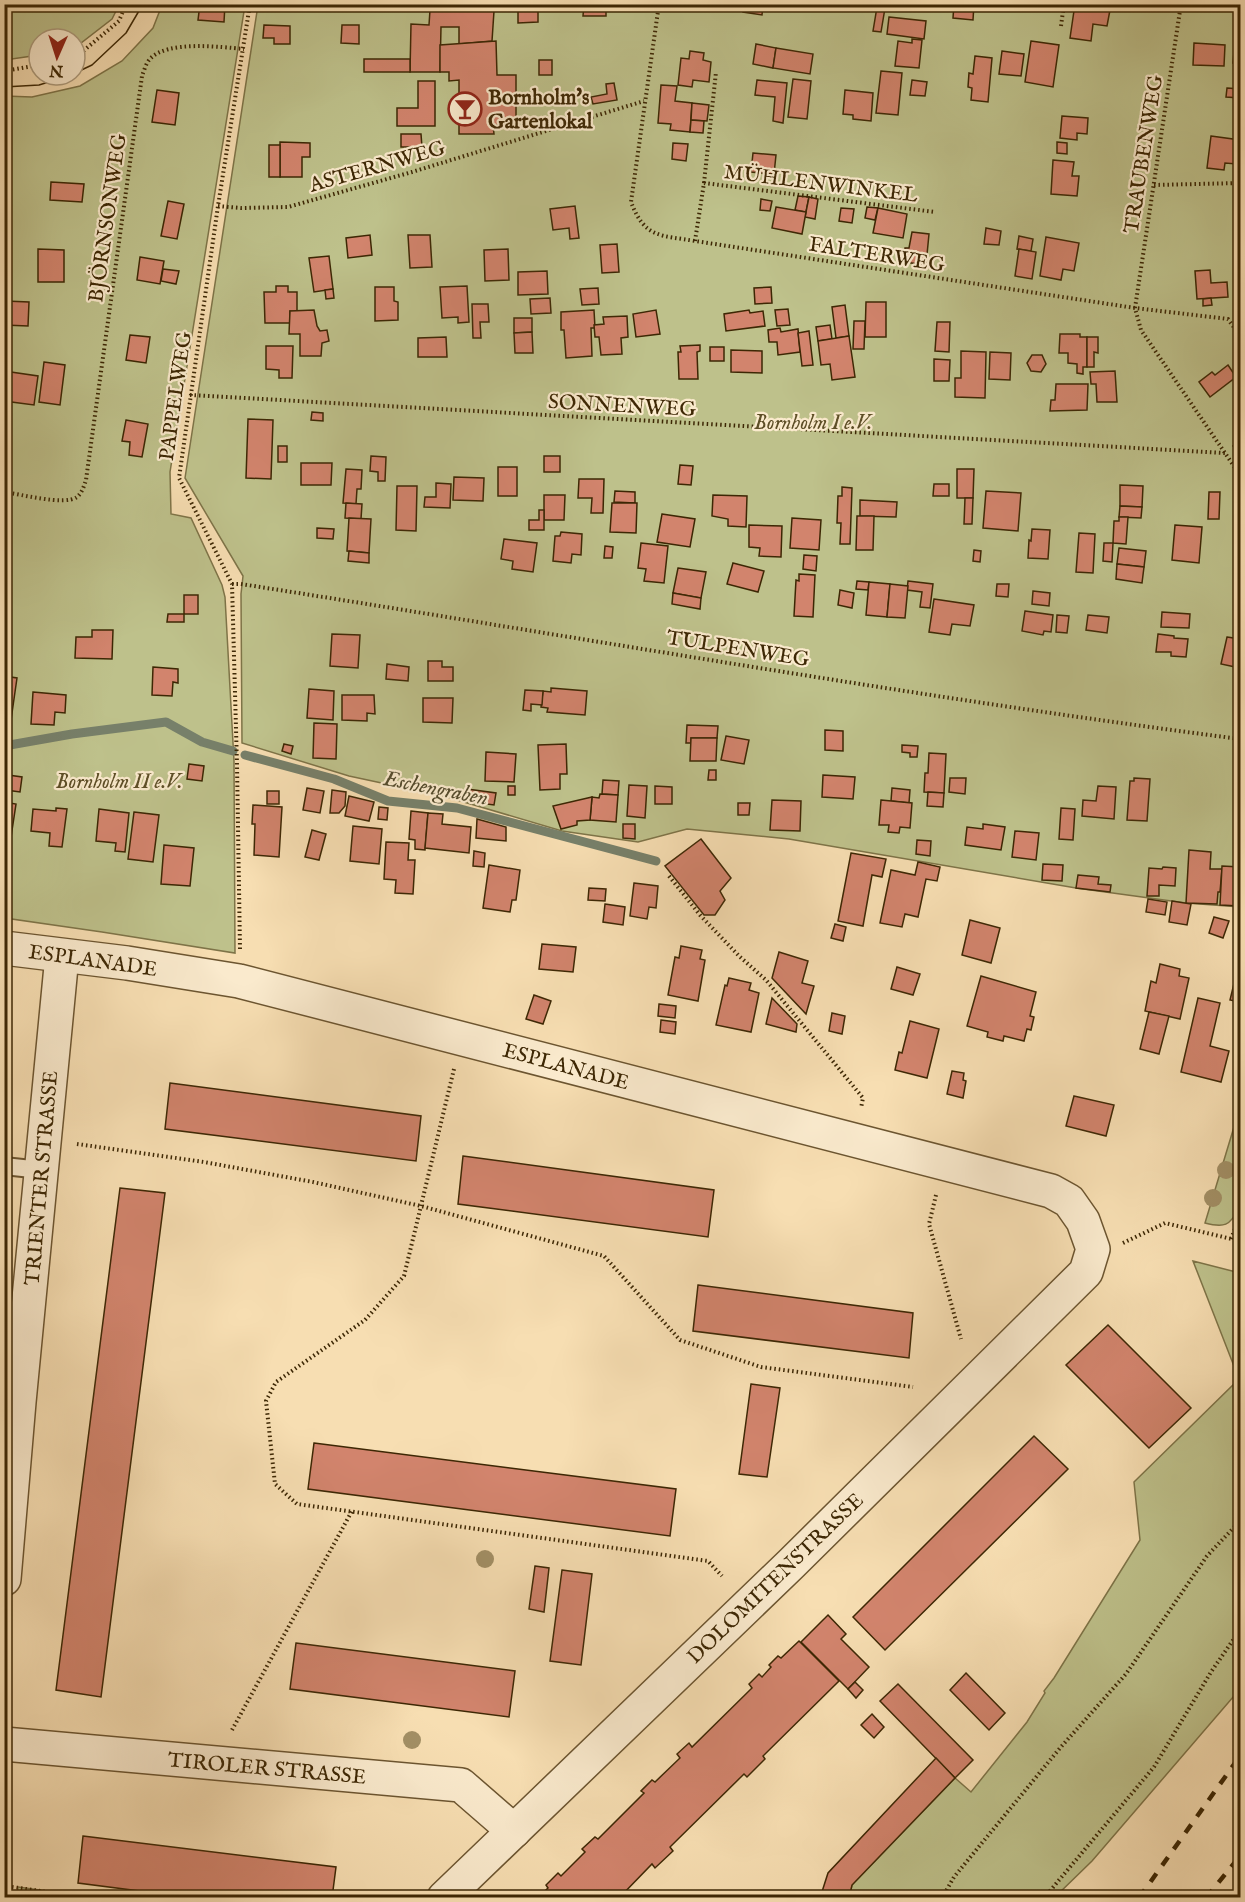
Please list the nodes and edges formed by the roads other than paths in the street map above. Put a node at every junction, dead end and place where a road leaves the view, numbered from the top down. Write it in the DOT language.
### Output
graph roads {
  1 [pos="4,948"];
  2 [pos="62,956"];
  3 [pos="4,1166"];
  4 [pos="41,1170"];
  5 [pos="1093,1249"];
  6 [pos="12,1401"];
  7 [pos="4,1579"];
  8 [pos="4,1744"];
  9 [pos="514,1831"];
  10 [pos="444,1898"];
  1 -- 2 [label="street, ESPLANADE"];
  2 -- 4 [label="street, TRIENTER STRASSE"];
  2 -- 5 [label="street, ESPLANADE"];
  3 -- 4 [label="lane"];
  4 -- 6 [label="street, TRIENTER STRASSE"];
  5 -- 9 [label="street, DOLOMITENSTRASSE"];
  6 -- 7 [label="street, TRIENTER STRASSE"];
  8 -- 9 [label="street, TIROLER STRASSE"];
  9 -- 10 [label="street, DOLOMITENSTRASSE"];
}
